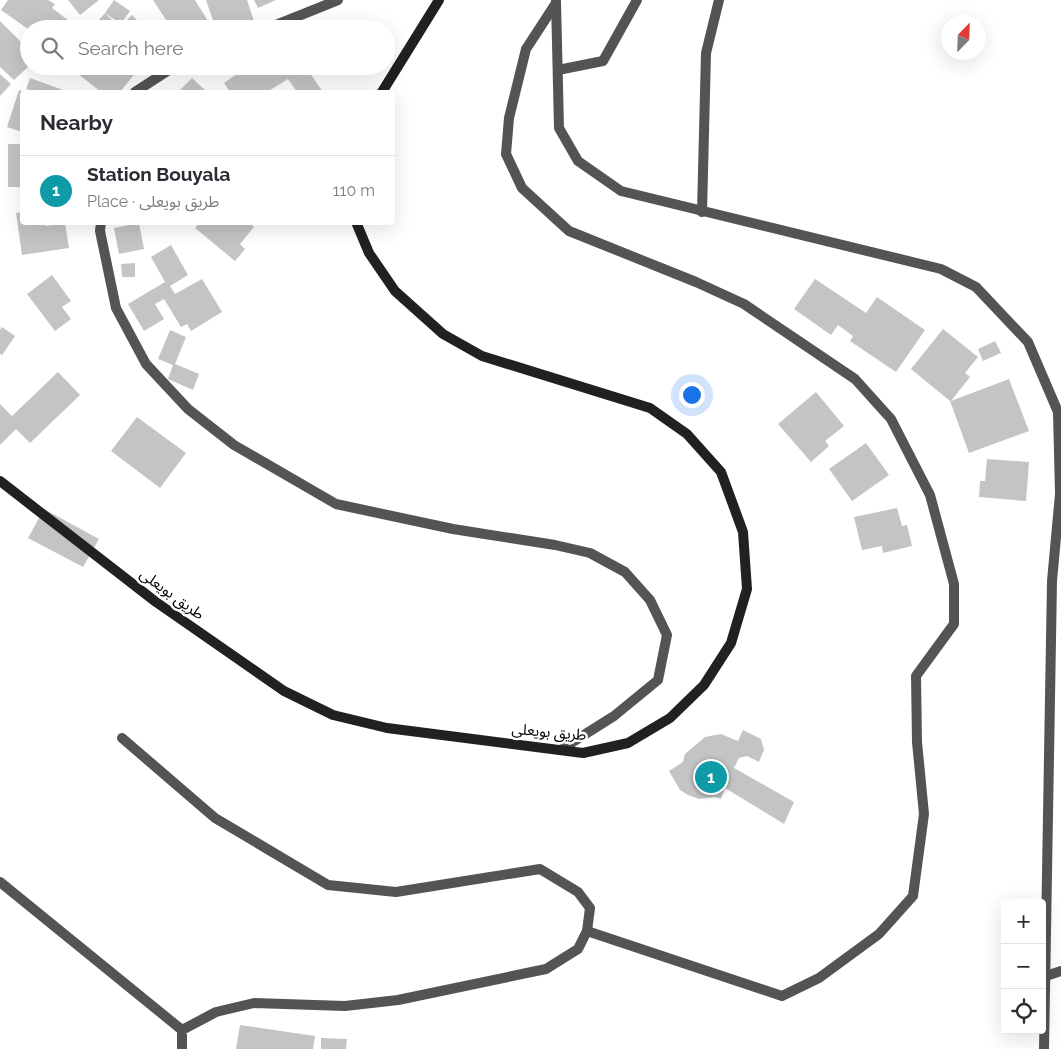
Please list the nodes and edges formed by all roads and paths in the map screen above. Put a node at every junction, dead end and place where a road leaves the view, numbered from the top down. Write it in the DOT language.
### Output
graph roads {
  1 [pos="338,0"];
  2 [pos="439,0"];
  3 [pos="637,0"];
  4 [pos="719,0"];
  5 [pos="556,1"];
  6 [pos="288,20"];
  7 [pos="558,70"];
  8 [pos="395,71"];
  9 [pos="161,75"];
  10 [pos="393,75"];
  11 [pos="138,90"];
  12 [pos="383,90"];
  13 [pos="702,212"];
  14 [pos="101,225"];
  15 [pos="357,225"];
  16 [pos="0,481"];
  17 [pos="122,738"];
  18 [pos="560,750"];
  19 [pos="0,882"];
  20 [pos="587,931"];
  21 [pos="1061,971"];
  22 [pos="1046,976"];
  23 [pos="1046,989"];
  24 [pos="182,1030"];
  25 [pos="182,1049"];
  26 [pos="1044,1049"];
  1 -- 6 [label="street"];
  2 -- 8 [label="main road"];
  3 -- 7 [label="street"];
  4 -- 13 [label="street"];
  5 -- 7 [label="street"];
  5 -- 20 [label="street"];
  7 -- 13 [label="street"];
  9 -- 11 [label="street"];
  10 -- 12 [label="main road"];
  13 -- 22 [label="street"];
  14 -- 18 [label="street"];
  15 -- 18 [label="main road, طريق بويعلى"];
  16 -- 18 [label="main road, طريق بويعلى"];
  17 -- 20 [label="street"];
  19 -- 24 [label="street"];
  20 -- 24 [label="street"];
  21 -- 22 [label="street"];
  23 -- 26 [label="street"];
  24 -- 25 [label="street"];
}
